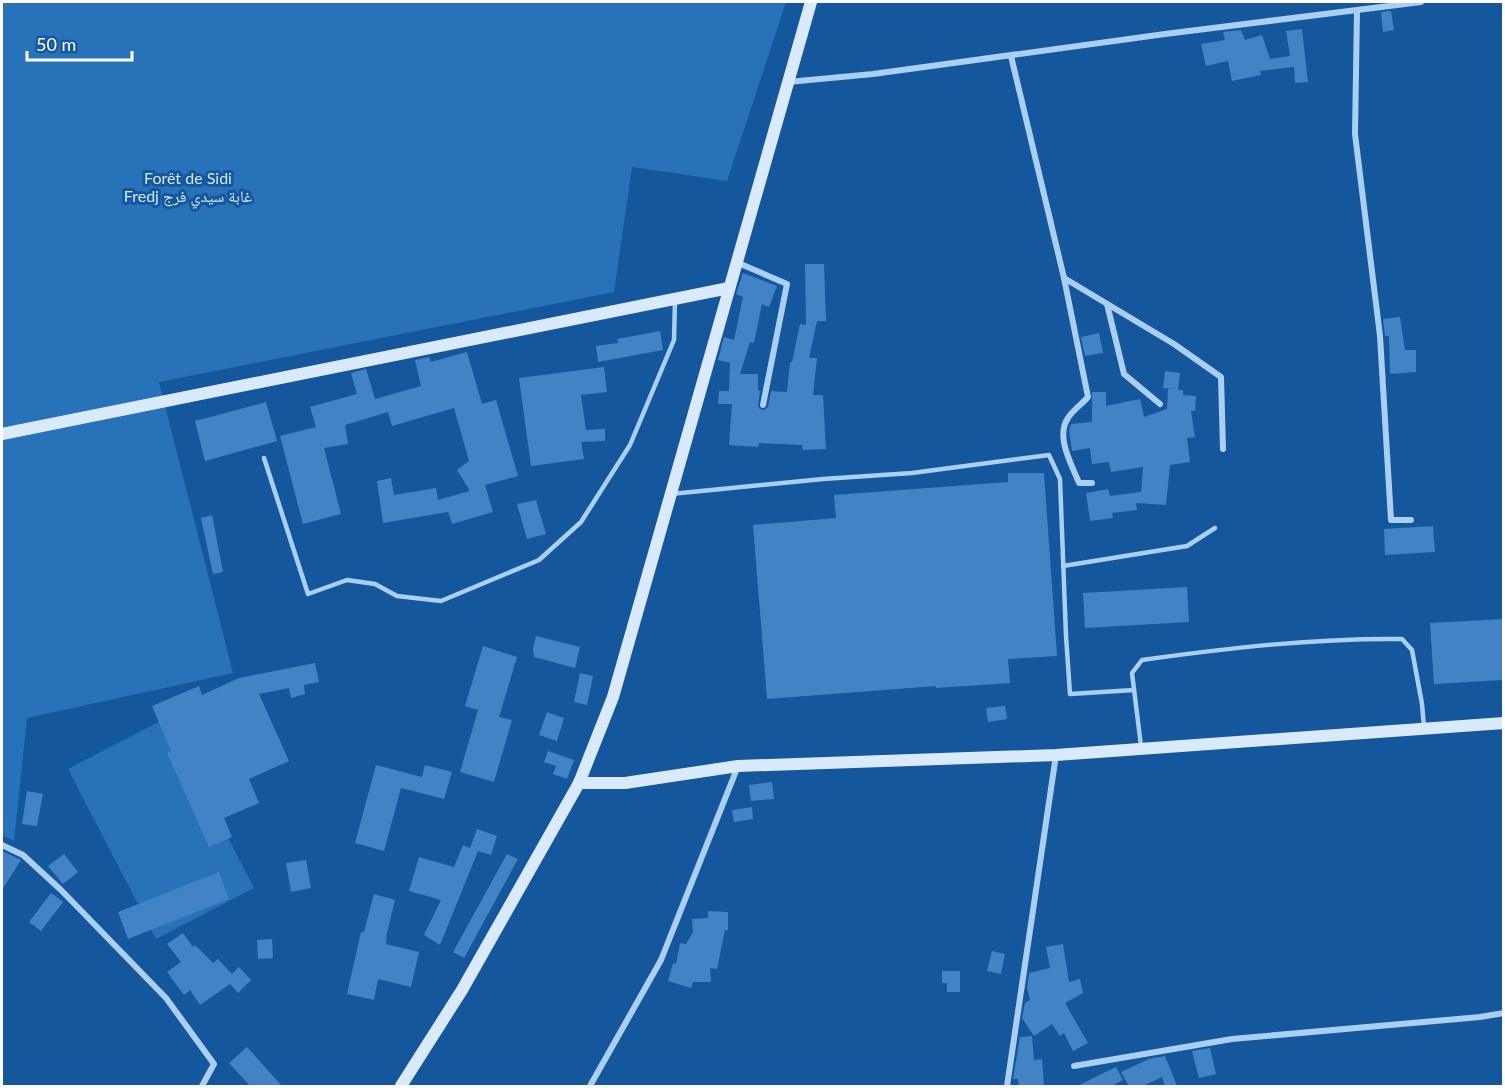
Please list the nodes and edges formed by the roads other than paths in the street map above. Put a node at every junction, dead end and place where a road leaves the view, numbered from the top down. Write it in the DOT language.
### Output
graph roads {
  1 [pos="811,2"];
  2 [pos="1421,2"];
  3 [pos="1358,11"];
  4 [pos="1011,56"];
  5 [pos="788,82"];
  6 [pos="736,262"];
  7 [pos="1065,278"];
  8 [pos="729,288"];
  9 [pos="675,298"];
  10 [pos="1107,304"];
  11 [pos="1160,404"];
  12 [pos="763,405"];
  13 [pos="2,434"];
  14 [pos="1222,449"];
  15 [pos="264,458"];
  16 [pos="1092,483"];
  17 [pos="670,495"];
  18 [pos="1411,520"];
  19 [pos="1215,528"];
  20 [pos="1063,566"];
  21 [pos="1134,690"];
  22 [pos="1503,723"];
  23 [pos="1424,729"];
  24 [pos="1141,749"];
  25 [pos="1056,755"];
  26 [pos="738,766"];
  27 [pos="579,783"];
  28 [pos="2,846"];
  29 [pos="1503,1013"];
  30 [pos="1074,1066"];
  31 [pos="202,1086"];
  32 [pos="401,1086"];
  33 [pos="590,1086"];
  34 [pos="1007,1086"];
  1 -- 5 [label="main road"];
  2 -- 3 [label="street"];
  3 -- 4 [label="street"];
  3 -- 18 [label="street"];
  4 -- 5 [label="street"];
  4 -- 7 [label="street"];
  5 -- 6 [label="main road"];
  6 -- 8 [label="main road"];
  6 -- 12 [label="street"];
  7 -- 10 [label="street"];
  7 -- 16 [label="street"];
  8 -- 9 [label="main road"];
  8 -- 17 [label="main road"];
  9 -- 13 [label="main road"];
  9 -- 15 [label="lane"];
  10 -- 11 [label="street"];
  10 -- 14 [label="street"];
  17 -- 20 [label="lane"];
  17 -- 27 [label="main road"];
  19 -- 20 [label="lane"];
  20 -- 21 [label="lane"];
  21 -- 23 [label="lane"];
  21 -- 24 [label="lane"];
  22 -- 23 [label="main road"];
  23 -- 24 [label="main road"];
  24 -- 25 [label="main road"];
  25 -- 26 [label="main road"];
  25 -- 34 [label="street"];
  26 -- 27 [label="main road"];
  26 -- 33 [label="street"];
  27 -- 32 [label="main road"];
  28 -- 31 [label="street"];
  29 -- 30 [label="street"];
}
